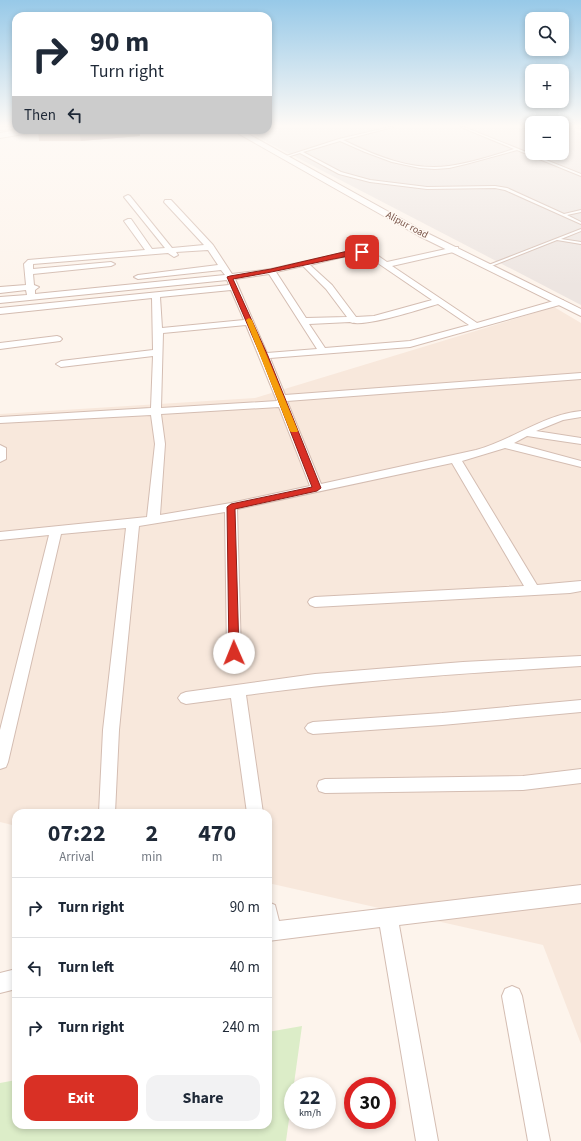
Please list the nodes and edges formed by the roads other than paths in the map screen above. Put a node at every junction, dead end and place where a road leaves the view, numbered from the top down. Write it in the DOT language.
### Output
graph roads {
  1 [pos="327,180"];
  2 [pos="369,180"];
  3 [pos="128,197"];
  4 [pos="168,202"];
  5 [pos="581,210"];
  6 [pos="564,214"];
  7 [pos="128,221"];
  8 [pos="581,223"];
  9 [pos="581,230"];
  10 [pos="558,240"];
  11 [pos="581,243"];
  12 [pos="455,249"];
  13 [pos="212,250"];
  14 [pos="170,251"];
  15 [pos="150,252"];
  16 [pos="176,257"];
  17 [pos="304,263"];
  18 [pos="385,265"];
  19 [pos="488,266"];
  20 [pos="224,267"];
  21 [pos="271,271"];
  22 [pos="29,272"];
  23 [pos="230,277"];
  24 [pos="105,281"];
  25 [pos="44,286"];
  26 [pos="235,287"];
  27 [pos="0,290"];
  28 [pos="30,292"];
  29 [pos="156,295"];
  30 [pos="0,300"];
  31 [pos="439,301"];
  32 [pos="560,302"];
  33 [pos="4,311"];
  34 [pos="581,313"];
  35 [pos="0,318"];
  36 [pos="304,321"];
  37 [pos="354,321"];
  38 [pos="250,322"];
  39 [pos="476,326"];
  40 [pos="158,332"];
  41 [pos="57,339"];
  42 [pos="0,346"];
  43 [pos="322,350"];
  44 [pos="158,352"];
  45 [pos="264,356"];
  46 [pos="61,364"];
  47 [pos="581,376"];
  48 [pos="282,401"];
  49 [pos="156,412"];
  50 [pos="581,414"];
  51 [pos="0,420"];
  52 [pos="526,433"];
  53 [pos="581,441"];
  54 [pos="504,444"];
  55 [pos="455,459"];
  56 [pos="581,464"];
  57 [pos="317,488"];
  58 [pos="231,507"];
  59 [pos="153,520"];
  60 [pos="133,523"];
  61 [pos="56,531"];
  62 [pos="0,536"];
  63 [pos="581,586"];
  64 [pos="533,590"];
  65 [pos="315,602"];
  66 [pos="234,653"];
  67 [pos="581,662"];
  68 [pos="238,690"];
  69 [pos="186,698"];
  70 [pos="581,706"];
  71 [pos="313,728"];
  72 [pos="0,762"];
  73 [pos="581,776"];
  74 [pos="325,786"];
  75 [pos="107,809"];
  76 [pos="254,809"];
  77 [pos="581,894"];
  78 [pos="388,917"];
  79 [pos="272,932"];
  80 [pos="12,979"];
  81 [pos="0,983"];
  82 [pos="512,996"];
  83 [pos="427,1141"];
  84 [pos="539,1141"];
  1 -- 12 [label="street, Alipur road"];
  2 -- 6 [label="lane"];
  3 -- 14 [label="street"];
  4 -- 13 [label="street"];
  5 -- 6 [label="lane"];
  6 -- 8 [label="lane"];
  7 -- 15 [label="street"];
  9 -- 10 [label="lane"];
  10 -- 11 [label="lane"];
  10 -- 19 [label="lane"];
  12 -- 18 [label="street"];
  12 -- 19 [label="street, Alipur road"];
  13 -- 14 [label="street"];
  13 -- 16 [label="street"];
  13 -- 20 [label="street"];
  14 -- 15 [label="street"];
  14 -- 16 [label="street"];
  15 -- 22 [label="street"];
  16 -- 22 [label="street"];
  17 -- 18 [label="street"];
  17 -- 21 [label="street"];
  17 -- 37 [label="street"];
  18 -- 31 [label="street"];
  19 -- 32 [label="street, Alipur road"];
  20 -- 23 [label="street"];
  20 -- 24 [label="street"];
  21 -- 23 [label="street"];
  21 -- 36 [label="street"];
  22 -- 28 [label="street"];
  23 -- 26 [label="street"];
  23 -- 28 [label="street"];
  25 -- 28 [label="street"];
  26 -- 29 [label="street"];
  26 -- 38 [label="street"];
  27 -- 28 [label="street"];
  28 -- 30 [label="street"];
  29 -- 33 [label="street"];
  29 -- 40 [label="street"];
  31 -- 37 [label="street"];
  31 -- 39 [label="street"];
  32 -- 34 [label="street, Alipur road"];
  32 -- 39 [label="street"];
  33 -- 35 [label="street"];
  36 -- 37 [label="street"];
  36 -- 43 [label="street"];
  38 -- 40 [label="street"];
  38 -- 45 [label="street"];
  39 -- 43 [label="street"];
  40 -- 44 [label="street"];
  41 -- 42 [label="street"];
  43 -- 45 [label="street"];
  44 -- 46 [label="street"];
  44 -- 49 [label="street"];
  45 -- 48 [label="street"];
  47 -- 48 [label="street"];
  48 -- 49 [label="street"];
  48 -- 57 [label="street"];
  49 -- 51 [label="street"];
  49 -- 59 [label="street"];
  50 -- 52 [label="street"];
  52 -- 53 [label="street"];
  52 -- 54 [label="street"];
  54 -- 55 [label="street"];
  54 -- 56 [label="street"];
  55 -- 57 [label="street"];
  55 -- 64 [label="street"];
  57 -- 58 [label="street"];
  58 -- 59 [label="street"];
  58 -- 66 [label="street"];
  59 -- 60 [label="street"];
  60 -- 61 [label="street"];
  60 -- 75 [label="street"];
  61 -- 62 [label="street"];
  61 -- 72 [label="street"];
  63 -- 64 [label="street"];
  64 -- 65 [label="street"];
  67 -- 68 [label="street"];
  68 -- 69 [label="street"];
  68 -- 76 [label="street"];
  70 -- 71 [label="street"];
  73 -- 74 [label="street"];
  77 -- 78 [label="street"];
  78 -- 79 [label="street"];
  78 -- 83 [label="street"];
  80 -- 81 [label="street"];
  82 -- 84 [label="street"];
}
